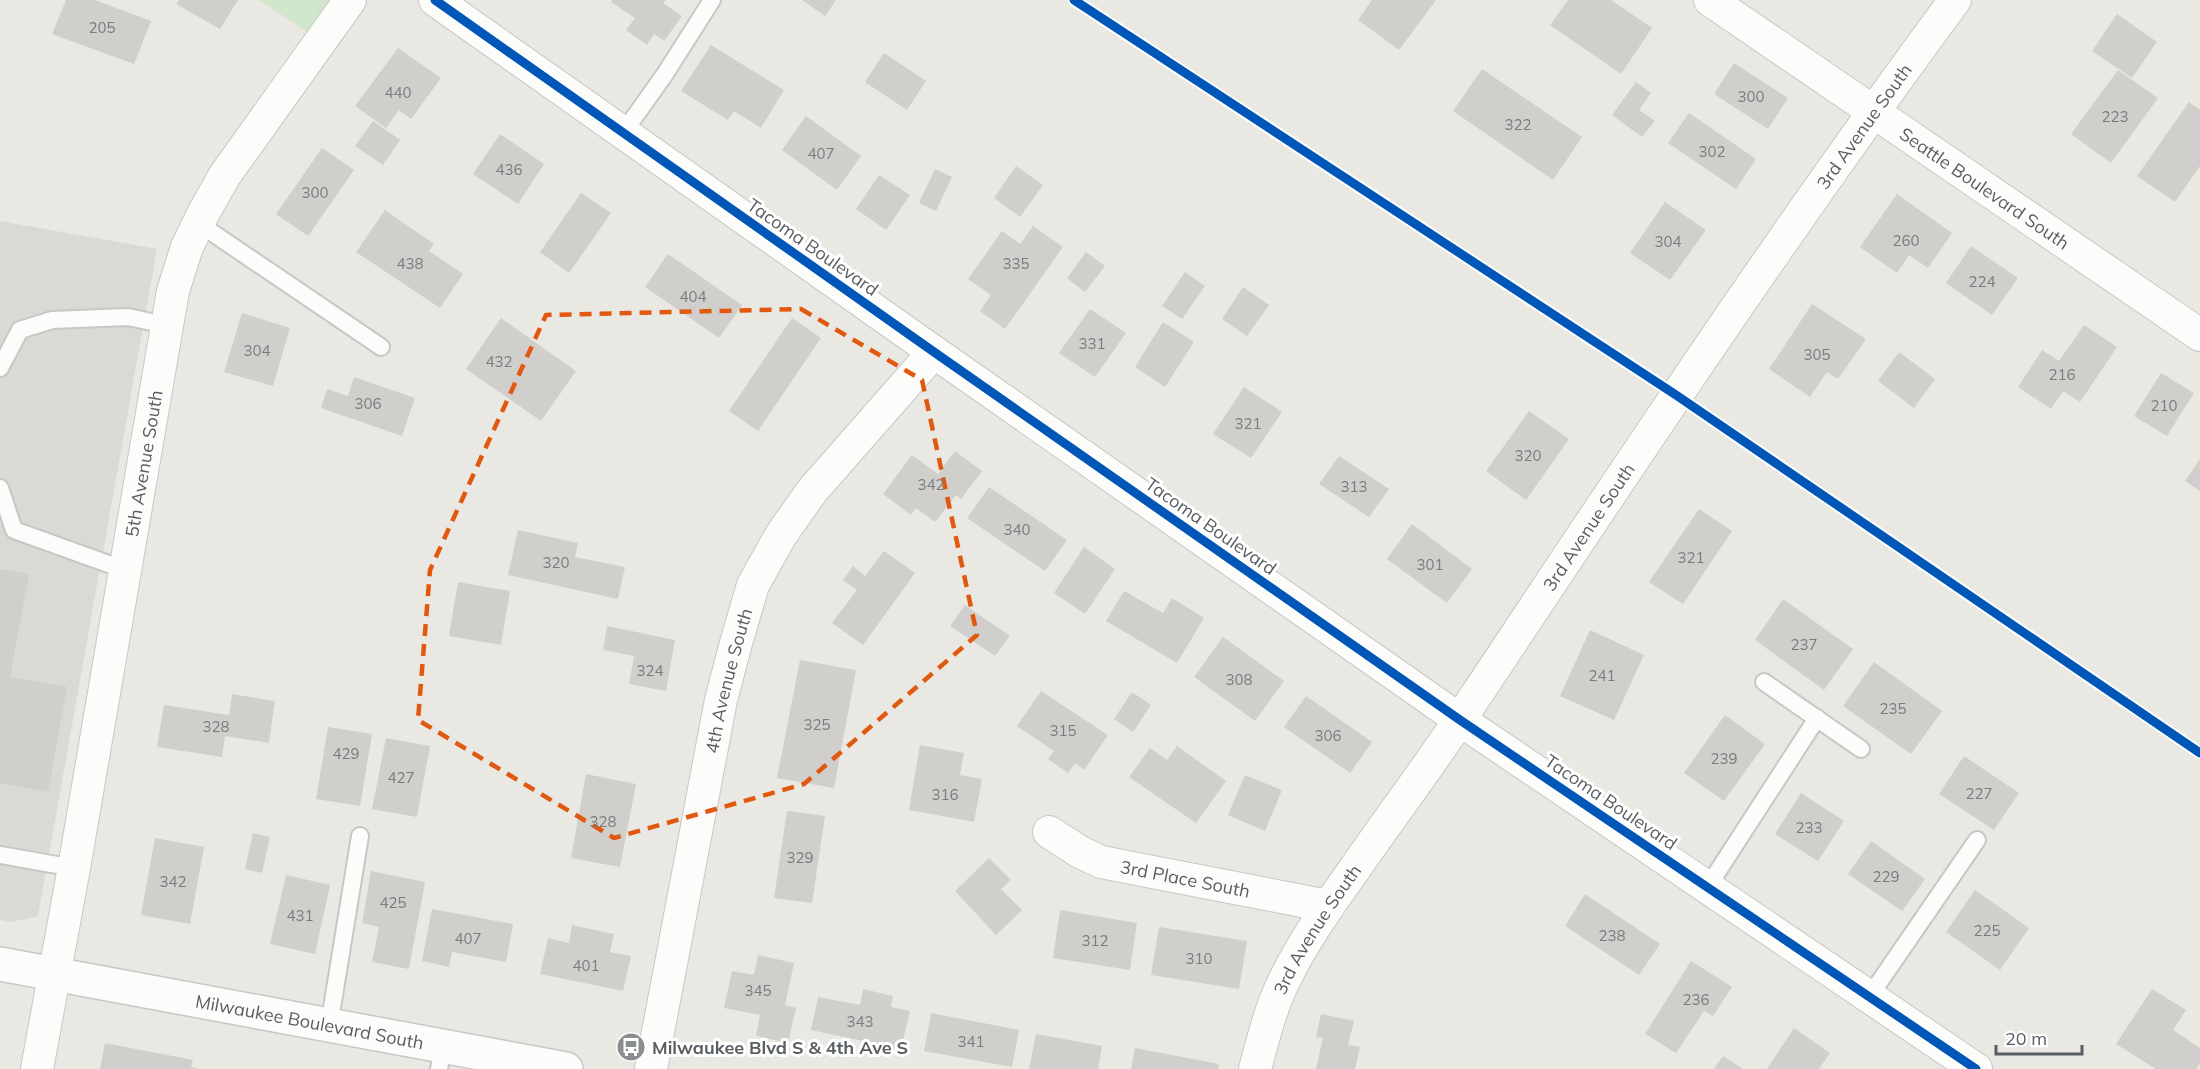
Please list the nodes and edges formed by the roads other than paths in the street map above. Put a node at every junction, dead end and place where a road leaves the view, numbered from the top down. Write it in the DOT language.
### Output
graph roads {
  1 [pos="350,0"];
  2 [pos="435,0"];
  3 [pos="712,0"];
  4 [pos="1710,0"];
  5 [pos="1955,0"];
  6 [pos="1872,111"];
  7 [pos="623,133"];
  8 [pos="198,223"];
  9 [pos="165,325"];
  10 [pos="2200,335"];
  11 [pos="381,347"];
  12 [pos="934,352"];
  13 [pos="0,368"];
  14 [pos="0,488"];
  15 [pos="124,573"];
  16 [pos="1764,682"];
  17 [pos="1816,718"];
  18 [pos="1460,720"];
  19 [pos="1861,749"];
  20 [pos="1049,832"];
  21 [pos="360,836"];
  22 [pos="1977,840"];
  23 [pos="0,855"];
  24 [pos="74,868"];
  25 [pos="1707,888"];
  26 [pos="1328,906"];
  27 [pos="0,964"];
  28 [pos="53,974"];
  29 [pos="1869,997"];
  30 [pos="329,1026"];
  31 [pos="441,1058"];
  32 [pos="37,1069"];
  33 [pos="566,1069"];
  34 [pos="651,1069"];
  35 [pos="1255,1069"];
  36 [pos="1976,1069"];
  1 -- 8 [label="street, 5th Avenue South"];
  2 -- 7 [label="street, Tacoma Boulevard"];
  3 -- 7 [label="lane"];
  4 -- 6 [label="street, Seattle Boulevard South"];
  5 -- 6 [label="street, 3rd Avenue South"];
  6 -- 10 [label="street, Seattle Boulevard South"];
  6 -- 18 [label="street, 3rd Avenue South"];
  7 -- 12 [label="street, Tacoma Boulevard"];
  8 -- 9 [label="street, 5th Avenue South"];
  8 -- 11 [label="lane"];
  9 -- 13 [label="lane"];
  9 -- 15 [label="street, 5th Avenue South"];
  12 -- 18 [label="street, Tacoma Boulevard"];
  12 -- 34 [label="street, 4th Avenue South"];
  14 -- 15 [label="lane"];
  15 -- 24 [label="street, 5th Avenue South"];
  16 -- 17 [label="lane"];
  17 -- 19 [label="lane"];
  17 -- 25 [label="lane"];
  18 -- 25 [label="street, Tacoma Boulevard"];
  18 -- 26 [label="street, 3rd Avenue South"];
  20 -- 26 [label="street, 3rd Place South"];
  21 -- 30 [label="lane"];
  22 -- 29 [label="lane"];
  23 -- 24 [label="lane"];
  24 -- 28 [label="street, 5th Avenue South"];
  25 -- 29 [label="street, Tacoma Boulevard"];
  26 -- 35 [label="street, 3rd Avenue South"];
  27 -- 28 [label="street, Milwaukee Boulevard South"];
  28 -- 30 [label="street, Milwaukee Boulevard South"];
  28 -- 32 [label="street, 5th Avenue South"];
  29 -- 36 [label="street, Tacoma Boulevard"];
  30 -- 31 [label="street, Milwaukee Boulevard South"];
  31 -- 33 [label="street, Milwaukee Boulevard South"];
}
